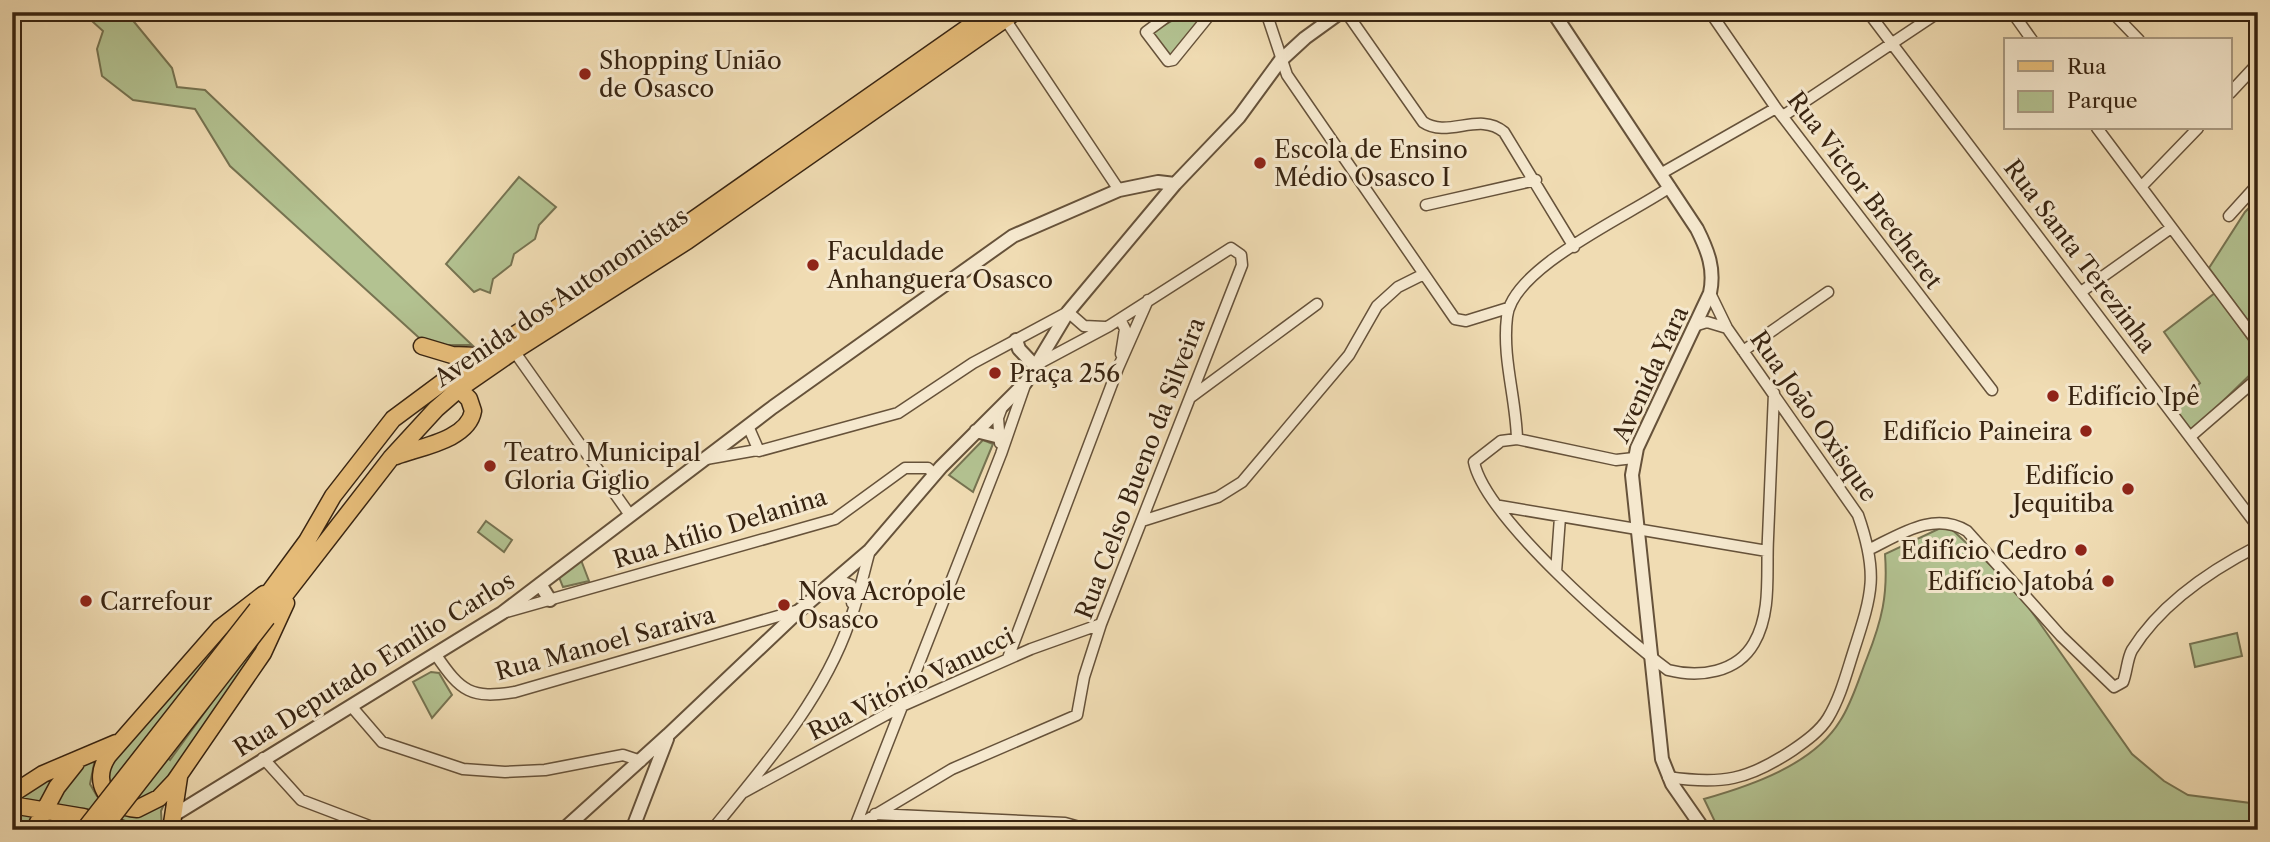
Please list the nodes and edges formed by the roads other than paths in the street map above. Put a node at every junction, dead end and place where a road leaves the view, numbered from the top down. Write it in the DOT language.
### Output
graph roads {
  1 [pos="1173,12"];
  2 [pos="1212,12"];
  3 [pos="1266,12"];
  4 [pos="1343,12"];
  5 [pos="1553,12"];
  6 [pos="1710,12"];
  7 [pos="1868,12"];
  8 [pos="1939,12"];
  9 [pos="2012,12"];
  10 [pos="2112,12"];
  11 [pos="1004,15"];
  12 [pos="2031,38"];
  13 [pos="2137,38"];
  14 [pos="1892,44"];
  15 [pos="1280,61"];
  16 [pos="2258,63"];
  17 [pos="2248,74"];
  18 [pos="2258,82"];
  19 [pos="2232,91"];
  20 [pos="1779,112"];
  21 [pos="2098,130"];
  22 [pos="2195,130"];
  23 [pos="1662,173"];
  24 [pos="1535,180"];
  25 [pos="1175,184"];
  26 [pos="2258,184"];
  27 [pos="1670,187"];
  28 [pos="2141,187"];
  29 [pos="1119,190"];
  30 [pos="1426,205"];
  31 [pos="2229,216"];
  32 [pos="2171,228"];
  33 [pos="1574,247"];
  34 [pos="1424,274"];
  35 [pos="1828,292"];
  36 [pos="2081,292"];
  37 [pos="1710,293"];
  38 [pos="1148,300"];
  39 [pos="1317,304"];
  40 [pos="1508,308"];
  41 [pos="1068,312"];
  42 [pos="1120,319"];
  43 [pos="1084,326"];
  44 [pos="1109,326"];
  45 [pos="1694,326"];
  46 [pos="1727,328"];
  47 [pos="1016,340"];
  48 [pos="2258,343"];
  49 [pos="1077,344"];
  50 [pos="422,345"];
  51 [pos="514,351"];
  52 [pos="1743,351"];
  53 [pos="482,355"];
  54 [pos="1035,366"];
  55 [pos="1118,368"];
  56 [pos="2258,378"];
  57 [pos="1026,382"];
  58 [pos="454,383"];
  59 [pos="1992,390"];
  60 [pos="1774,393"];
  61 [pos="1191,397"];
  62 [pos="1005,401"];
  63 [pos="748,426"];
  64 [pos="976,431"];
  65 [pos="1000,436"];
  66 [pos="2191,436"];
  67 [pos="1517,439"];
  68 [pos="757,450"];
  69 [pos="1001,454"];
  70 [pos="391,458"];
  71 [pos="1633,458"];
  72 [pos="704,459"];
  73 [pos="1616,460"];
  74 [pos="935,475"];
  75 [pos="1632,475"];
  76 [pos="2258,503"];
  77 [pos="1500,506"];
  78 [pos="2248,513"];
  79 [pos="630,515"];
  80 [pos="1560,517"];
  81 [pos="1142,521"];
  82 [pos="2258,527"];
  83 [pos="1638,531"];
  84 [pos="2258,546"];
  85 [pos="1870,549"];
  86 [pos="870,550"];
  87 [pos="1767,551"];
  88 [pos="1556,572"];
  89 [pos="838,580"];
  90 [pos="292,584"];
  91 [pos="540,584"];
  92 [pos="268,592"];
  93 [pos="550,600"];
  94 [pos="800,610"];
  95 [pos="262,613"];
  96 [pos="502,613"];
  97 [pos="849,624"];
  98 [pos="1101,624"];
  99 [pos="436,655"];
  100 [pos="1008,658"];
  101 [pos="1652,658"];
  102 [pos="351,706"];
  103 [pos="902,706"];
  104 [pos="668,735"];
  105 [pos="124,739"];
  106 [pos="263,758"];
  107 [pos="80,759"];
  108 [pos="641,761"];
  109 [pos="236,776"];
  110 [pos="1668,777"];
  111 [pos="179,779"];
  112 [pos="650,786"];
  113 [pos="744,792"];
  114 [pos="12,794"];
  115 [pos="12,805"];
  116 [pos="46,809"];
  117 [pos="874,814"];
  118 [pos="172,822"];
  119 [pos="83,823"];
  120 [pos="853,827"];
  121 [pos="34,830"];
  122 [pos="47,830"];
  123 [pos="102,830"];
  124 [pos="126,830"];
  125 [pos="380,830"];
  126 [pos="563,830"];
  127 [pos="632,830"];
  128 [pos="712,830"];
  129 [pos="1090,830"];
  130 [pos="1703,830"];
  1 -- 2 [label="street"];
  3 -- 15 [label="street"];
  4 -- 15 [label="street"];
  4 -- 24 [label="street"];
  5 -- 23 [label="street, Avenida Yara"];
  6 -- 20 [label="street, Rua Victor Brecheret"];
  7 -- 14 [label="street, Rua Santa Terezinha"];
  8 -- 14 [label="street"];
  9 -- 12 [label="street"];
  10 -- 13 [label="street"];
  11 -- 29 [label="street"];
  11 -- 51 [label="main road, Avenida dos Autonomistas"];
  11 -- 53 [label="main road, Avenida dos Autonomistas"];
  14 -- 20 [label="street"];
  14 -- 36 [label="street, Rua Santa Terezinha"];
  15 -- 25 [label="street"];
  15 -- 34 [label="street"];
  16 -- 17 [label="street"];
  17 -- 18 [label="street"];
  17 -- 19 [label="street"];
  20 -- 23 [label="street"];
  20 -- 59 [label="street, Rua Victor Brecheret"];
  21 -- 28 [label="street"];
  22 -- 28 [label="street"];
  23 -- 27 [label="street, Avenida Yara"];
  24 -- 30 [label="street"];
  24 -- 33 [label="street"];
  25 -- 29 [label="street, Rua Deputado Emílio Carlos"];
  25 -- 41 [label="street"];
  26 -- 31 [label="street"];
  27 -- 33 [label="street"];
  27 -- 37 [label="street, Avenida Yara"];
  28 -- 32 [label="street"];
  29 -- 63 [label="street, Rua Deputado Emílio Carlos"];
  32 -- 36 [label="street"];
  32 -- 48 [label="street"];
  33 -- 40 [label="street"];
  34 -- 40 [label="street"];
  34 -- 81 [label="street"];
  35 -- 52 [label="street"];
  36 -- 66 [label="street, Rua Santa Terezinha"];
  37 -- 45 [label="street, Avenida Yara"];
  37 -- 46 [label="street, Rua João Oxisque"];
  38 -- 42 [label="street"];
  38 -- 55 [label="street"];
  38 -- 61 [label="street, Rua Celso Bueno da Silveira"];
  39 -- 61 [label="street"];
  40 -- 67 [label="street"];
  41 -- 43 [label="street"];
  41 -- 47 [label="street"];
  41 -- 54 [label="street"];
  42 -- 44 [label="street"];
  42 -- 55 [label="street"];
  43 -- 44 [label="street"];
  43 -- 49 [label="street"];
  44 -- 49 [label="street"];
  45 -- 46 [label="street, Rua João Oxisque"];
  45 -- 71 [label="street, Avenida Yara"];
  46 -- 52 [label="street, Rua João Oxisque"];
  47 -- 54 [label="street"];
  47 -- 68 [label="street"];
  49 -- 54 [label="street"];
  50 -- 53 [label="main road"];
  51 -- 58 [label="main road, Avenida dos Autonomistas"];
  51 -- 79 [label="street"];
  52 -- 60 [label="street, Rua João Oxisque"];
  53 -- 58 [label="main road, Avenida dos Autonomistas"];
  54 -- 57 [label="street"];
  55 -- 100 [label="street"];
  56 -- 66 [label="street"];
  57 -- 62 [label="street"];
  57 -- 69 [label="street"];
  58 -- 70 [label="main road, Avenida dos Autonomistas"];
  58 -- 70 [label="main road"];
  58 -- 92 [label="main road, Avenida dos Autonomistas"];
  60 -- 85 [label="street, Rua João Oxisque"];
  60 -- 87 [label="street"];
  61 -- 81 [label="street, Rua Celso Bueno da Silveira"];
  62 -- 64 [label="street"];
  62 -- 65 [label="street"];
  63 -- 68 [label="street"];
  63 -- 72 [label="street, Rua Deputado Emílio Carlos"];
  64 -- 65 [label="street"];
  64 -- 74 [label="street"];
  65 -- 69 [label="street"];
  66 -- 78 [label="street, Rua Santa Terezinha"];
  67 -- 73 [label="street"];
  67 -- 77 [label="street"];
  68 -- 72 [label="street"];
  69 -- 103 [label="street"];
  70 -- 90 [label="main road, Avenida dos Autonomistas"];
  71 -- 73 [label="street"];
  71 -- 75 [label="street, Avenida Yara"];
  72 -- 79 [label="street, Rua Deputado Emílio Carlos"];
  73 -- 75 [label="street"];
  74 -- 86 [label="street"];
  74 -- 93 [label="street, Rua Atílio Delanina"];
  75 -- 83 [label="street, Avenida Yara"];
  76 -- 78 [label="street"];
  77 -- 80 [label="street"];
  77 -- 88 [label="street"];
  78 -- 82 [label="street, Rua Santa Terezinha"];
  79 -- 91 [label="street, Rua Deputado Emílio Carlos"];
  80 -- 83 [label="street"];
  80 -- 88 [label="street"];
  81 -- 98 [label="street, Rua Celso Bueno da Silveira"];
  83 -- 87 [label="street"];
  83 -- 101 [label="street, Avenida Yara"];
  84 -- 85 [label="street"];
  85 -- 110 [label="street, Rua João Oxisque"];
  86 -- 89 [label="street"];
  86 -- 97 [label="street"];
  87 -- 101 [label="street"];
  88 -- 101 [label="street"];
  89 -- 94 [label="street"];
  89 -- 97 [label="street"];
  90 -- 95 [label="main road, Avenida dos Autonomistas"];
  90 -- 111 [label="main road"];
  91 -- 93 [label="street"];
  91 -- 96 [label="street, Rua Deputado Emílio Carlos"];
  92 -- 95 [label="main road, Avenida dos Autonomistas"];
  92 -- 105 [label="main road"];
  93 -- 96 [label="street, Rua Atílio Delanina"];
  94 -- 99 [label="street, Rua Manoel Saraiva"];
  94 -- 104 [label="street"];
  95 -- 119 [label="main road, bridge"];
  95 -- 123 [label="main road, Avenida dos Autonomistas, bridge"];
  96 -- 99 [label="street, Rua Deputado Emílio Carlos"];
  97 -- 113 [label="street"];
  98 -- 100 [label="street, Rua Vitório Vanucci"];
  98 -- 117 [label="street, Rua Celso Bueno da Silveira"];
  99 -- 102 [label="street, Rua Deputado Emílio Carlos"];
  100 -- 103 [label="street, Rua Vitório Vanucci"];
  101 -- 110 [label="street, Avenida Yara"];
  102 -- 106 [label="street, Rua Deputado Emílio Carlos"];
  102 -- 108 [label="street"];
  103 -- 113 [label="street, Rua Vitório Vanucci"];
  103 -- 120 [label="street"];
  104 -- 108 [label="street"];
  104 -- 112 [label="street"];
  105 -- 107 [label="main road"];
  105 -- 111 [label="main road"];
  106 -- 109 [label="street, Rua Deputado Emílio Carlos"];
  106 -- 125 [label="street"];
  107 -- 114 [label="main road"];
  107 -- 116 [label="main road"];
  108 -- 112 [label="street"];
  108 -- 126 [label="street"];
  109 -- 111 [label="street, Rua Deputado Emílio Carlos"];
  109 -- 118 [label="street, Rua Deputado Emílio Carlos"];
  110 -- 130 [label="street, Avenida Yara"];
  111 -- 118 [label="main road"];
  112 -- 127 [label="street"];
  113 -- 128 [label="street"];
  115 -- 116 [label="main road"];
  116 -- 119 [label="main road"];
  116 -- 121 [label="main road"];
  117 -- 120 [label="street"];
  117 -- 129 [label="street"];
  119 -- 122 [label="main road"];
  119 -- 124 [label="main road"];
}
